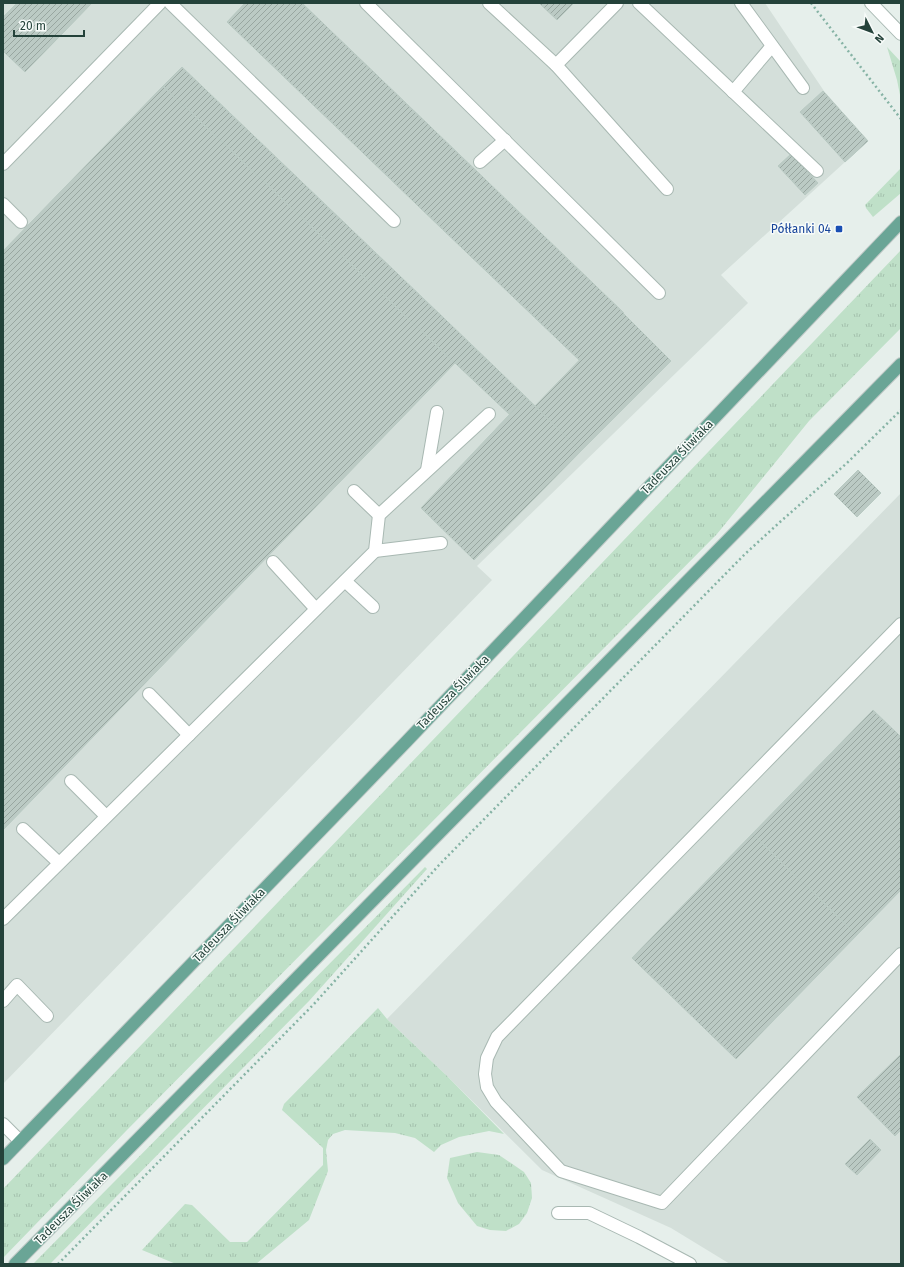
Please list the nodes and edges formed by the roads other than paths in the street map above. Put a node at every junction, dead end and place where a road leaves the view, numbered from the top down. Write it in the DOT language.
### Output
graph roads {
  1 [pos="160,3"];
  2 [pos="170,3"];
  3 [pos="366,3"];
  4 [pos="490,3"];
  5 [pos="617,3"];
  6 [pos="639,3"];
  7 [pos="741,3"];
  8 [pos="871,3"];
  9 [pos="901,34"];
  10 [pos="772,46"];
  11 [pos="556,64"];
  12 [pos="803,88"];
  13 [pos="733,92"];
  14 [pos="504,140"];
  15 [pos="480,162"];
  16 [pos="3,164"];
  17 [pos="817,171"];
  18 [pos="667,189"];
  19 [pos="3,204"];
  20 [pos="394,221"];
  21 [pos="21,222"];
  22 [pos="901,222"];
  23 [pos="659,292"];
  24 [pos="901,364"];
  25 [pos="437,412"];
  26 [pos="489,414"];
  27 [pos="427,470"];
  28 [pos="354,491"];
  29 [pos="379,515"];
  30 [pos="441,543"];
  31 [pos="375,551"];
  32 [pos="273,562"];
  33 [pos="345,581"];
  34 [pos="373,607"];
  35 [pos="316,609"];
  36 [pos="901,624"];
  37 [pos="149,694"];
  38 [pos="189,735"];
  39 [pos="71,781"];
  40 [pos="106,816"];
  41 [pos="23,829"];
  42 [pos="59,863"];
  43 [pos="5,914"];
  44 [pos="901,954"];
  45 [pos="3,1000"];
  46 [pos="47,1016"];
  47 [pos="3,1124"];
  48 [pos="20,1141"];
  49 [pos="3,1159"];
  50 [pos="558,1213"];
  51 [pos="16,1264"];
  52 [pos="690,1264"];
  1 -- 16 [label="street"];
  2 -- 20 [label="street"];
  3 -- 14 [label="street"];
  4 -- 11 [label="street"];
  5 -- 11 [label="street"];
  6 -- 13 [label="street"];
  7 -- 10 [label="street"];
  8 -- 9 [label="street"];
  10 -- 12 [label="street"];
  10 -- 13 [label="street"];
  11 -- 18 [label="street"];
  13 -- 17 [label="street"];
  14 -- 15 [label="street"];
  14 -- 23 [label="street"];
  19 -- 21 [label="street"];
  22 -- 48 [label="main road, Tadeusza Śliwiaka"];
  24 -- 51 [label="main road, Tadeusza Śliwiaka"];
  25 -- 27 [label="street"];
  26 -- 27 [label="street"];
  27 -- 29 [label="street"];
  28 -- 29 [label="street"];
  29 -- 31 [label="street"];
  30 -- 31 [label="street"];
  31 -- 33 [label="street"];
  32 -- 35 [label="street"];
  33 -- 34 [label="street"];
  33 -- 35 [label="street"];
  35 -- 38 [label="street"];
  36 -- 44 [label="street"];
  37 -- 38 [label="street"];
  38 -- 40 [label="street"];
  39 -- 40 [label="street"];
  40 -- 42 [label="street"];
  41 -- 42 [label="street"];
  42 -- 43 [label="street"];
  45 -- 46 [label="street"];
  47 -- 48 [label="street"];
  48 -- 49 [label="main road, Tadeusza Śliwiaka"];
  50 -- 52 [label="street"];
}
